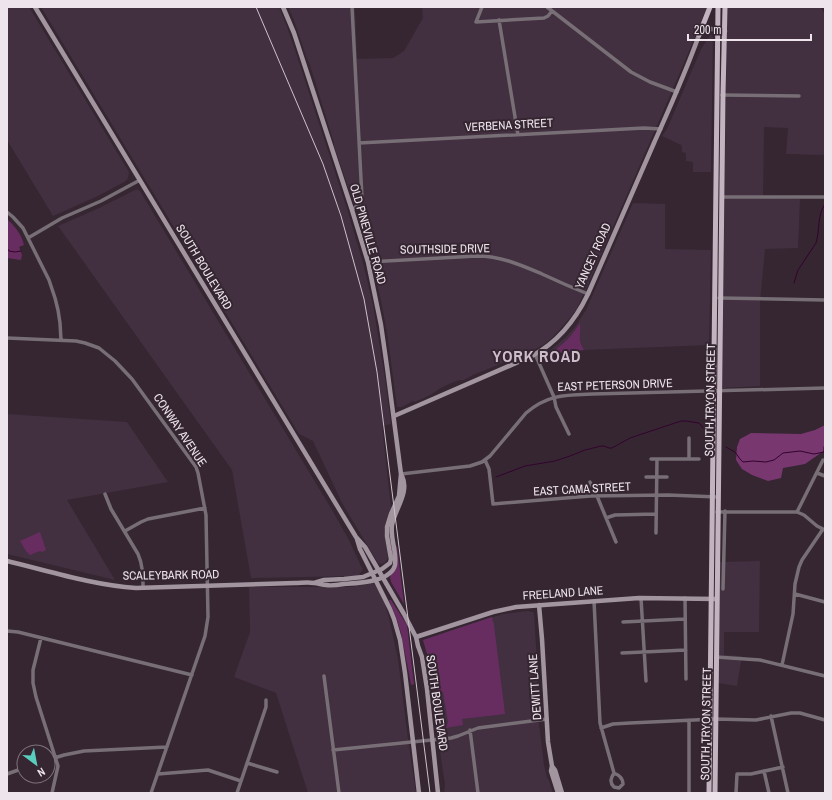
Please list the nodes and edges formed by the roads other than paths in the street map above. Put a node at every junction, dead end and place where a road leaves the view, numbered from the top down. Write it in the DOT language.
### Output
graph roads {
  1 [pos="36,7"];
  2 [pos="283,7"];
  3 [pos="352,7"];
  4 [pos="482,7"];
  5 [pos="547,7"];
  6 [pos="710,7"];
  7 [pos="718,7"];
  8 [pos="725,7"];
  9 [pos="552,11"];
  10 [pos="499,20"];
  11 [pos="718,30"];
  12 [pos="724,31"];
  13 [pos="699,35"];
  14 [pos="677,92"];
  15 [pos="720,95"];
  16 [pos="799,96"];
  17 [pos="661,129"];
  18 [pos="518,135"];
  19 [pos="359,143"];
  20 [pos="140,180"];
  21 [pos="722,197"];
  22 [pos="825,197"];
  23 [pos="352,210"];
  24 [pos="7,212"];
  25 [pos="28,238"];
  26 [pos="368,262"];
  27 [pos="588,294"];
  28 [pos="714,298"];
  29 [pos="721,298"];
  30 [pos="825,300"];
  31 [pos="7,338"];
  32 [pos="61,340"];
  33 [pos="535,354"];
  34 [pos="825,388"];
  35 [pos="716,391"];
  36 [pos="554,397"];
  37 [pos="394,416"];
  38 [pos="569,434"];
  39 [pos="689,438"];
  40 [pos="651,459"];
  41 [pos="657,459"];
  42 [pos="689,459"];
  43 [pos="699,459"];
  44 [pos="485,460"];
  45 [pos="823,460"];
  46 [pos="817,472"];
  47 [pos="401,474"];
  48 [pos="825,476"];
  49 [pos="646,477"];
  50 [pos="657,477"];
  51 [pos="667,477"];
  52 [pos="590,482"];
  53 [pos="106,494"];
  54 [pos="597,496"];
  55 [pos="657,496"];
  56 [pos="715,497"];
  57 [pos="205,508"];
  58 [pos="715,512"];
  59 [pos="725,512"];
  60 [pos="797,512"];
  61 [pos="656,514"];
  62 [pos="606,518"];
  63 [pos="824,529"];
  64 [pos="125,532"];
  65 [pos="656,533"];
  66 [pos="356,537"];
  67 [pos="616,542"];
  68 [pos="7,561"];
  69 [pos="379,570"];
  70 [pos="372,573"];
  71 [pos="383,578"];
  72 [pos="376,580"];
  73 [pos="314,583"];
  74 [pos="208,585"];
  75 [pos="143,588"];
  76 [pos="723,588"];
  77 [pos="794,594"];
  78 [pos="641,598"];
  79 [pos="685,598"];
  80 [pos="714,599"];
  81 [pos="594,602"];
  82 [pos="825,602"];
  83 [pos="538,606"];
  84 [pos="685,618"];
  85 [pos="643,621"];
  86 [pos="623,622"];
  87 [pos="7,631"];
  88 [pos="416,637"];
  89 [pos="41,638"];
  90 [pos="686,650"];
  91 [pos="644,652"];
  92 [pos="622,653"];
  93 [pos="714,656"];
  94 [pos="782,665"];
  95 [pos="192,675"];
  96 [pos="324,676"];
  97 [pos="825,676"];
  98 [pos="686,679"];
  99 [pos="646,681"];
  100 [pos="266,700"];
  101 [pos="771,716"];
  102 [pos="547,719"];
  103 [pos="713,719"];
  104 [pos="689,720"];
  105 [pos="825,720"];
  106 [pos="601,728"];
  107 [pos="470,730"];
  108 [pos="432,740"];
  109 [pos="414,742"];
  110 [pos="51,744"];
  111 [pos="167,746"];
  112 [pos="333,750"];
  113 [pos="56,758"];
  114 [pos="56,761"];
  115 [pos="247,763"];
  116 [pos="552,766"];
  117 [pos="782,767"];
  118 [pos="764,771"];
  119 [pos="276,772"];
  120 [pos="614,773"];
  121 [pos="158,774"];
  122 [pos="56,778"];
  123 [pos="241,781"];
  124 [pos="151,793"];
  125 [pos="237,793"];
  126 [pos="339,793"];
  127 [pos="419,793"];
  128 [pos="438,793"];
  129 [pos="478,793"];
  130 [pos="558,793"];
  131 [pos="562,793"];
  132 [pos="689,793"];
  133 [pos="709,793"];
  134 [pos="715,793"];
  135 [pos="736,793"];
  136 [pos="769,793"];
  137 [pos="788,793"];
  1 -- 20 [label="street, SOUTH BOULEVARD"];
  2 -- 23 [label="street, OLD PINEVILLE ROAD"];
  3 -- 19 [label="street"];
  4 -- 10 [label="street"];
  5 -- 9 [label="street"];
  6 -- 13 [label="main road"];
  7 -- 11 [label="main road, SOUTH TRYON STREET"];
  8 -- 12 [label="main road, SOUTH TRYON STREET"];
  9 -- 10 [label="street"];
  9 -- 14 [label="street"];
  10 -- 18 [label="street"];
  11 -- 12 [label="street"];
  11 -- 13 [label="street"];
  11 -- 15 [label="main road, SOUTH TRYON STREET"];
  12 -- 15 [label="main road, SOUTH TRYON STREET"];
  13 -- 14 [label="street, YANCEY ROAD"];
  14 -- 17 [label="street, YANCEY ROAD"];
  15 -- 16 [label="street"];
  15 -- 21 [label="main road, SOUTH TRYON STREET"];
  15 -- 28 [label="main road, SOUTH TRYON STREET"];
  17 -- 18 [label="street, VERBENA STREET"];
  17 -- 27 [label="street, YANCEY ROAD"];
  18 -- 19 [label="street, VERBENA STREET"];
  19 -- 23 [label="street"];
  20 -- 25 [label="street"];
  20 -- 66 [label="street, SOUTH BOULEVARD"];
  21 -- 22 [label="street"];
  21 -- 29 [label="main road, SOUTH TRYON STREET"];
  23 -- 26 [label="street, OLD PINEVILLE ROAD"];
  24 -- 25 [label="street"];
  25 -- 32 [label="street"];
  26 -- 27 [label="street, SOUTHSIDE DRIVE"];
  26 -- 37 [label="street, OLD PINEVILLE ROAD"];
  27 -- 33 [label="street, YANCEY ROAD"];
  28 -- 29 [label="street"];
  28 -- 35 [label="main road, SOUTH TRYON STREET"];
  29 -- 30 [label="street"];
  29 -- 35 [label="main road, SOUTH TRYON STREET"];
  31 -- 32 [label="street, CONWAY AVENUE"];
  32 -- 57 [label="street, CONWAY AVENUE"];
  33 -- 36 [label="street"];
  33 -- 37 [label="street, YANCEY ROAD"];
  34 -- 35 [label="street, EAST PETERSON DRIVE"];
  35 -- 36 [label="street, EAST PETERSON DRIVE"];
  35 -- 56 [label="main road, SOUTH TRYON STREET"];
  36 -- 38 [label="street"];
  36 -- 44 [label="street, EAST PETERSON DRIVE"];
  37 -- 47 [label="street, OLD PINEVILLE ROAD"];
  39 -- 42 [label="street"];
  40 -- 41 [label="street"];
  41 -- 42 [label="street"];
  41 -- 50 [label="street"];
  42 -- 43 [label="street"];
  44 -- 47 [label="street, EAST PETERSON DRIVE"];
  44 -- 54 [label="street, EAST CAMA STREET"];
  45 -- 46 [label="street"];
  46 -- 48 [label="street"];
  46 -- 60 [label="street"];
  47 -- 69 [label="street, OLD PINEVILLE ROAD"];
  47 -- 71 [label="street, OLD PINEVILLE ROAD"];
  49 -- 50 [label="street"];
  50 -- 51 [label="street"];
  50 -- 55 [label="street"];
  52 -- 54 [label="street"];
  53 -- 64 [label="street"];
  54 -- 55 [label="street, EAST CAMA STREET"];
  54 -- 62 [label="street"];
  55 -- 56 [label="street, EAST CAMA STREET"];
  55 -- 61 [label="street"];
  56 -- 58 [label="main road, SOUTH TRYON STREET"];
  57 -- 64 [label="street"];
  57 -- 74 [label="street, CONWAY AVENUE"];
  58 -- 59 [label="street"];
  58 -- 80 [label="main road, SOUTH TRYON STREET"];
  59 -- 60 [label="street"];
  59 -- 76 [label="street"];
  60 -- 63 [label="street"];
  61 -- 62 [label="street"];
  61 -- 65 [label="street"];
  62 -- 67 [label="street"];
  63 -- 77 [label="street"];
  64 -- 75 [label="street"];
  66 -- 69 [label="street, SOUTH BOULEVARD"];
  66 -- 70 [label="street, SOUTH BOULEVARD"];
  68 -- 75 [label="street, SCALEYBARK ROAD"];
  69 -- 70 [label="street, SCALEYBARK ROAD"];
  69 -- 71 [label="street, SOUTH BOULEVARD"];
  70 -- 72 [label="street, SOUTH BOULEVARD"];
  70 -- 73 [label="street, SCALEYBARK ROAD"];
  71 -- 72 [label="street, SCALEYBARK ROAD"];
  71 -- 88 [label="street, SOUTH BOULEVARD"];
  72 -- 73 [label="street, SCALEYBARK ROAD"];
  72 -- 109 [label="street, SOUTH BOULEVARD"];
  73 -- 74 [label="street, SCALEYBARK ROAD"];
  74 -- 75 [label="street, SCALEYBARK ROAD"];
  74 -- 95 [label="street, CONWAY AVENUE"];
  77 -- 82 [label="street"];
  77 -- 94 [label="street"];
  78 -- 79 [label="street, FREELAND LANE"];
  78 -- 81 [label="street, FREELAND LANE"];
  78 -- 85 [label="street"];
  79 -- 80 [label="street, FREELAND LANE"];
  79 -- 84 [label="street"];
  80 -- 93 [label="main road, SOUTH TRYON STREET"];
  81 -- 83 [label="street, FREELAND LANE"];
  81 -- 106 [label="street"];
  83 -- 88 [label="street, FREELAND LANE"];
  83 -- 102 [label="street, DEWITT LANE"];
  84 -- 85 [label="street"];
  84 -- 90 [label="street"];
  85 -- 86 [label="street"];
  85 -- 91 [label="street"];
  87 -- 89 [label="street"];
  88 -- 108 [label="street, SOUTH BOULEVARD"];
  89 -- 95 [label="street"];
  89 -- 110 [label="street"];
  90 -- 91 [label="street"];
  90 -- 98 [label="street"];
  91 -- 92 [label="street"];
  91 -- 99 [label="street"];
  93 -- 94 [label="street"];
  93 -- 103 [label="main road, SOUTH TRYON STREET"];
  94 -- 97 [label="street"];
  95 -- 111 [label="street, CONWAY AVENUE"];
  96 -- 112 [label="street"];
  100 -- 115 [label="street"];
  101 -- 103 [label="street"];
  101 -- 105 [label="street"];
  101 -- 117 [label="street"];
  102 -- 107 [label="street"];
  102 -- 116 [label="street, DEWITT LANE"];
  103 -- 104 [label="street"];
  103 -- 133 [label="main road, SOUTH TRYON STREET"];
  103 -- 134 [label="main road, SOUTH TRYON STREET"];
  104 -- 106 [label="street"];
  104 -- 132 [label="street"];
  106 -- 120 [label="street"];
  107 -- 108 [label="street"];
  107 -- 129 [label="street"];
  108 -- 109 [label="street"];
  108 -- 128 [label="street, SOUTH BOULEVARD"];
  109 -- 112 [label="street"];
  109 -- 127 [label="street, SOUTH BOULEVARD"];
  111 -- 113 [label="street"];
  111 -- 121 [label="street, CONWAY AVENUE"];
  112 -- 126 [label="street"];
  114 -- 122 [label="street"];
  115 -- 119 [label="street"];
  115 -- 123 [label="street"];
  116 -- 130 [label="street, DEWITT LANE"];
  116 -- 131 [label="street, DEWITT LANE"];
  117 -- 118 [label="street"];
  117 -- 137 [label="street"];
  118 -- 135 [label="street"];
  118 -- 136 [label="street"];
  121 -- 123 [label="street"];
  121 -- 124 [label="street, CONWAY AVENUE"];
  123 -- 125 [label="street"];
}
